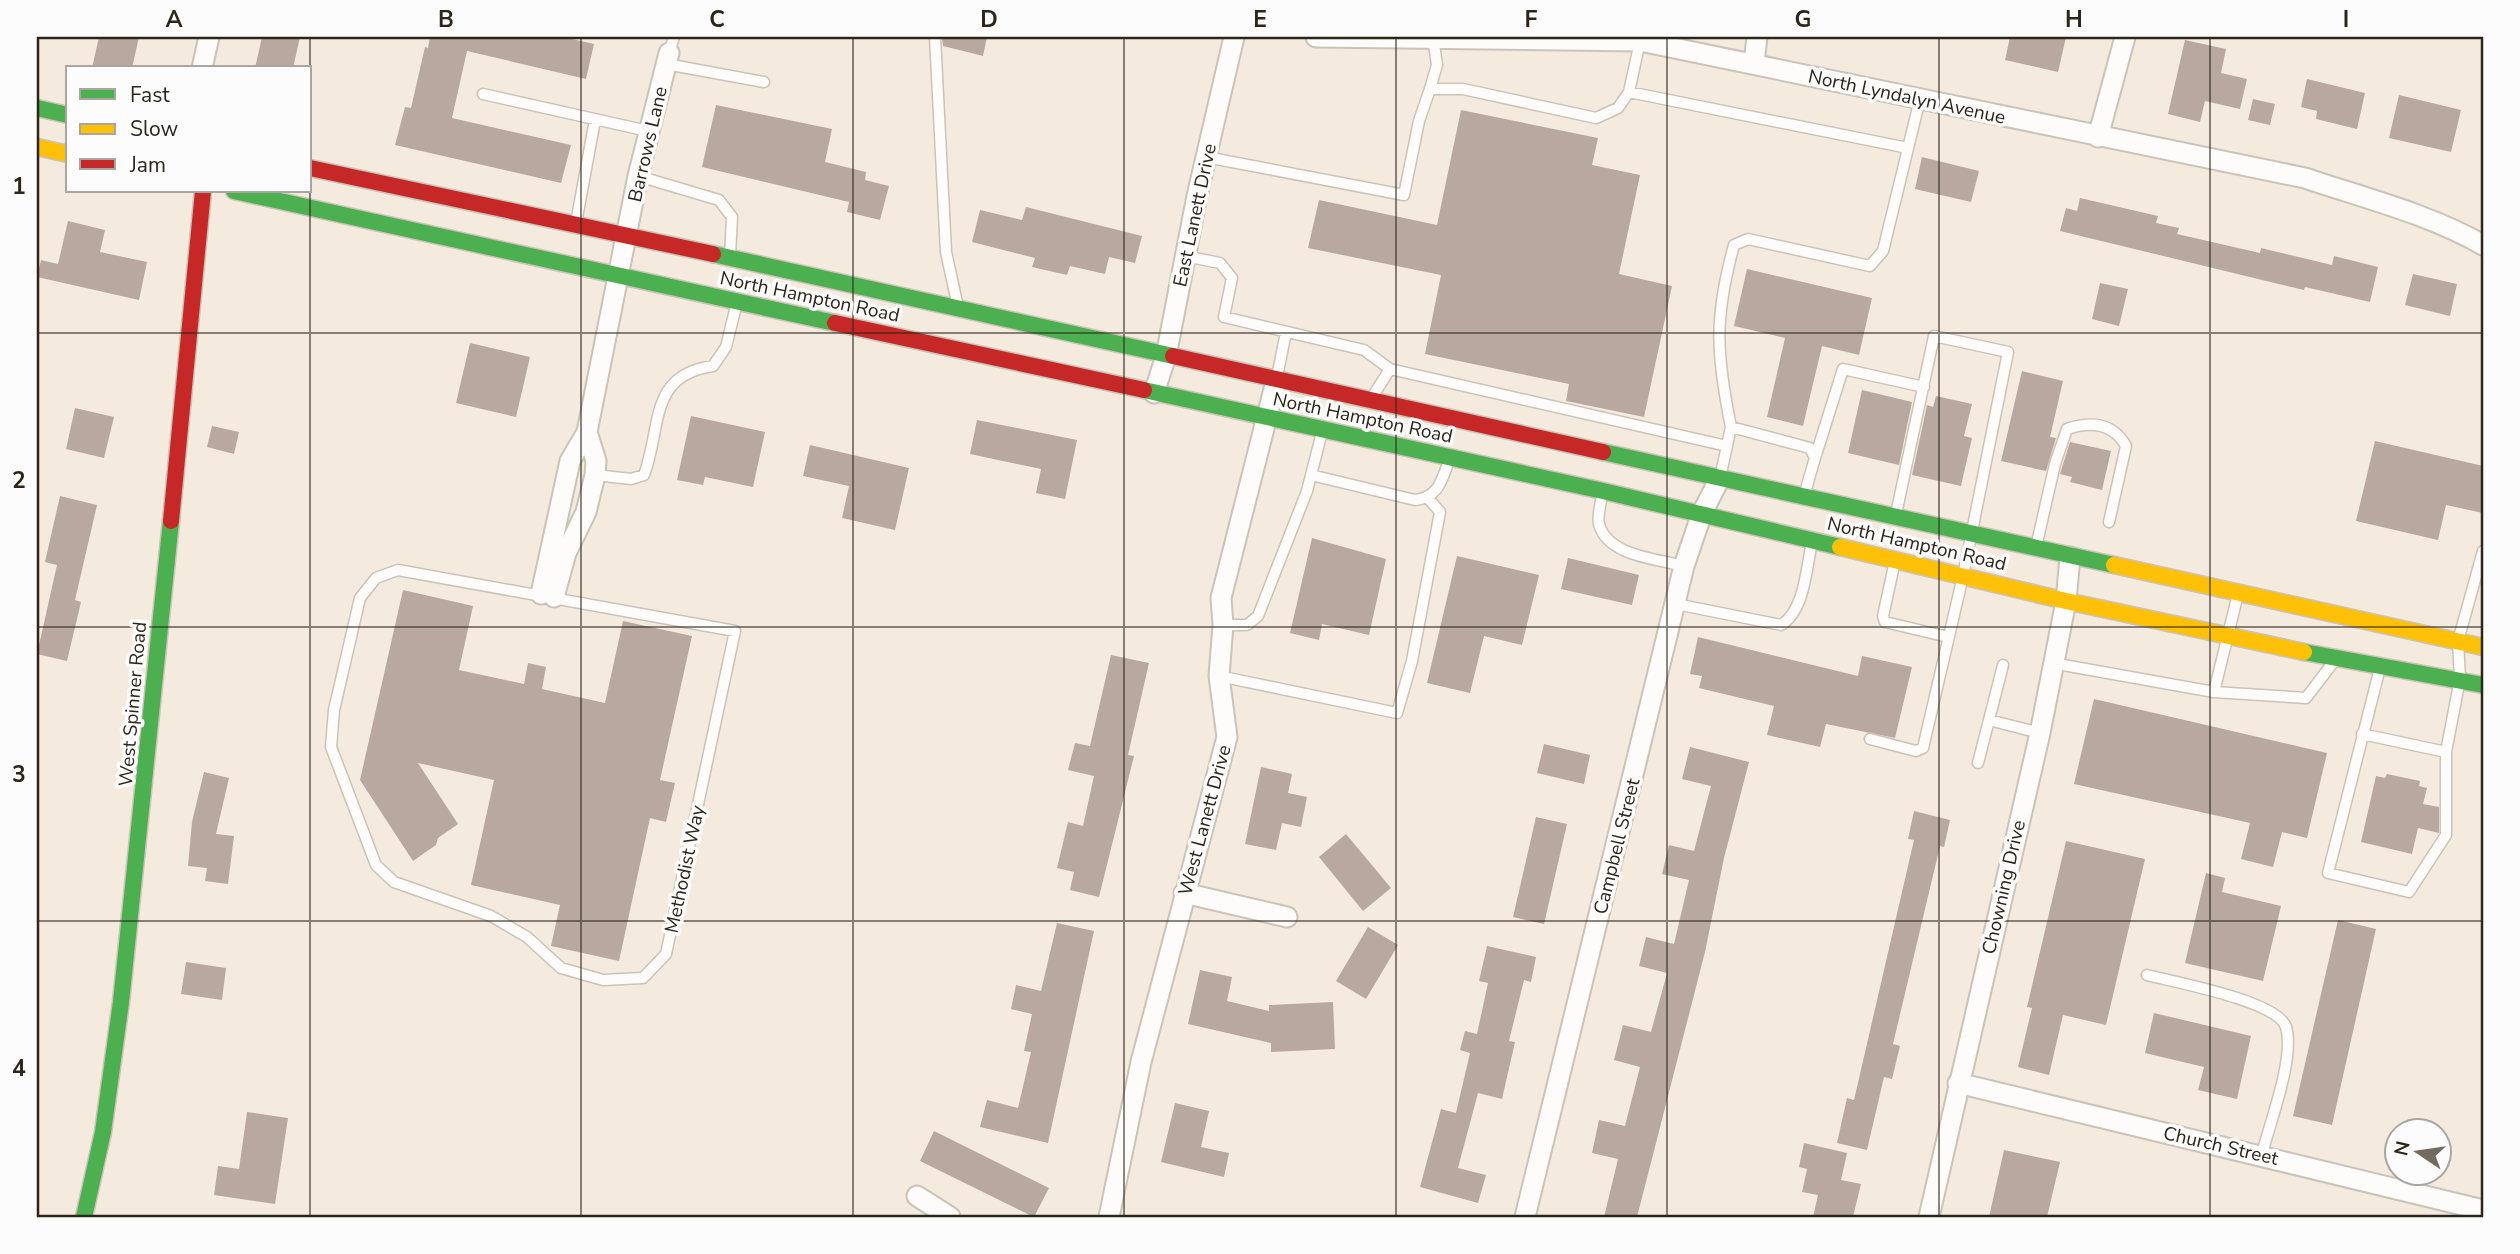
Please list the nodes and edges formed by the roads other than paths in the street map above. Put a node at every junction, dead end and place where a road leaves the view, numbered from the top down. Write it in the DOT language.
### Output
graph roads {
  1 [pos="209,37"];
  2 [pos="935,37"];
  3 [pos="1234,37"];
  4 [pos="1316,37"];
  5 [pos="1757,37"];
  6 [pos="2125,37"];
  7 [pos="1433,38"];
  8 [pos="1640,41"];
  9 [pos="670,51"];
  10 [pos="1754,63"];
  11 [pos="202,66"];
  12 [pos="764,82"];
  13 [pos="1430,89"];
  14 [pos="1629,92"];
  15 [pos="483,94"];
  16 [pos="1920,99"];
  17 [pos="37,108"];
  18 [pos="66,115"];
  19 [pos="595,120"];
  20 [pos="648,131"];
  21 [pos="2098,137"];
  22 [pos="37,147"];
  23 [pos="1908,148"];
  24 [pos="66,154"];
  25 [pos="1206,157"];
  26 [pos="312,169"];
  27 [pos="638,176"];
  28 [pos="203,192"];
  29 [pos="241,192"];
  30 [pos="626,235"];
  31 [pos="560,239"];
  32 [pos="2483,245"];
  33 [pos="1185,256"];
  34 [pos="730,260"];
  35 [pos="617,275"];
  36 [pos="738,301"];
  37 [pos="959,311"];
  38 [pos="1286,332"];
  39 [pos="1166,356"];
  40 [pos="1390,369"];
  41 [pos="1276,381"];
  42 [pos="1924,387"];
  43 [pos="1154,393"];
  44 [pos="1265,417"];
  45 [pos="1366,420"];
  46 [pos="1731,427"];
  47 [pos="1323,430"];
  48 [pos="587,432"];
  49 [pos="1727,446"];
  50 [pos="1450,458"];
  51 [pos="1815,458"];
  52 [pos="1578,467"];
  53 [pos="595,475"];
  54 [pos="1311,475"];
  55 [pos="1720,478"];
  56 [pos="1603,491"];
  57 [pos="1804,497"];
  58 [pos="1428,498"];
  59 [pos="1702,513"];
  60 [pos="1895,517"];
  61 [pos="2109,522"];
  62 [pos="1972,534"];
  63 [pos="1812,540"];
  64 [pos="2036,548"];
  65 [pos="2483,551"];
  66 [pos="2070,556"];
  67 [pos="1895,560"];
  68 [pos="1684,566"];
  69 [pos="1963,576"];
  70 [pos="2238,593"];
  71 [pos="547,596"];
  72 [pos="2066,601"];
  73 [pos="1675,604"];
  74 [pos="2325,612"];
  75 [pos="1223,625"];
  76 [pos="2225,636"];
  77 [pos="1948,637"];
  78 [pos="2458,641"];
  79 [pos="2316,642"];
  80 [pos="2483,647"];
  81 [pos="2338,657"];
  82 [pos="2052,663"];
  83 [pos="2003,664"];
  84 [pos="2380,668"];
  85 [pos="1219,676"];
  86 [pos="2460,680"];
  87 [pos="2483,685"];
  88 [pos="2214,692"];
  89 [pos="1989,720"];
  90 [pos="2040,733"];
  91 [pos="2362,734"];
  92 [pos="1870,740"];
  93 [pos="2446,752"];
  94 [pos="1978,763"];
  95 [pos="1184,892"];
  96 [pos="1287,917"];
  97 [pos="2147,975"];
  98 [pos="1958,1083"];
  99 [pos="2262,1154"];
  100 [pos="916,1196"];
  101 [pos="2483,1210"];
  102 [pos="84,1217"];
  103 [pos="950,1217"];
  104 [pos="1109,1217"];
  105 [pos="1525,1217"];
  106 [pos="1929,1217"];
  1 -- 11 [label="street"];
  2 -- 37 [label="lane"];
  3 -- 25 [label="street, East Lanett Drive"];
  4 -- 7 [label="street, North Lyndalyn Avenue"];
  5 -- 10 [label="street"];
  6 -- 21 [label="street"];
  7 -- 8 [label="street, North Lyndalyn Avenue"];
  7 -- 13 [label="lane"];
  8 -- 10 [label="street, North Lyndalyn Avenue"];
  8 -- 14 [label="lane"];
  9 -- 12 [label="lane"];
  9 -- 20 [label="street, Barrows Lane"];
  10 -- 16 [label="street, North Lyndalyn Avenue"];
  13 -- 14 [label="lane"];
  13 -- 25 [label="lane"];
  14 -- 23 [label="lane"];
  15 -- 19 [label="lane"];
  16 -- 21 [label="street, North Lyndalyn Avenue"];
  16 -- 23 [label="lane"];
  17 -- 18 [label="main road"];
  19 -- 20 [label="lane"];
  19 -- 31 [label="lane"];
  20 -- 27 [label="street, Barrows Lane"];
  21 -- 32 [label="street, North Lyndalyn Avenue"];
  22 -- 24 [label="main road"];
  23 -- 46 [label="lane"];
  25 -- 33 [label="street, East Lanett Drive"];
  26 -- 31 [label="main road, North Hampton Road"];
  27 -- 30 [label="street, Barrows Lane"];
  27 -- 34 [label="lane"];
  28 -- 102 [label="main road, West Spinner Road"];
  29 -- 31 [label="main road, North Hampton Road"];
  30 -- 31 [label="main road, North Hampton Road"];
  30 -- 34 [label="main road, North Hampton Road"];
  30 -- 35 [label="street, Barrows Lane"];
  31 -- 35 [label="main road, North Hampton Road"];
  33 -- 38 [label="lane"];
  33 -- 39 [label="street, East Lanett Drive"];
  34 -- 37 [label="main road, North Hampton Road"];
  35 -- 36 [label="main road, North Hampton Road"];
  35 -- 48 [label="street"];
  36 -- 43 [label="main road, North Hampton Road"];
  36 -- 53 [label="lane"];
  37 -- 39 [label="main road, North Hampton Road"];
  38 -- 40 [label="lane"];
  38 -- 41 [label="lane"];
  39 -- 41 [label="main road, North Hampton Road"];
  39 -- 43 [label="street, East Lanett Drive"];
  40 -- 45 [label="lane"];
  40 -- 49 [label="lane"];
  41 -- 44 [label="street, West Lanett Drive"];
  41 -- 45 [label="main road, North Hampton Road"];
  42 -- 51 [label="lane"];
  42 -- 60 [label="lane"];
  42 -- 62 [label="lane"];
  43 -- 44 [label="main road, North Hampton Road"];
  44 -- 47 [label="main road, North Hampton Road"];
  44 -- 75 [label="street, West Lanett Drive"];
  45 -- 47 [label="main road, North Hampton Road"];
  45 -- 50 [label="main road, North Hampton Road"];
  45 -- 52 [label="main road, North Hampton Road"];
  46 -- 49 [label="lane"];
  46 -- 51 [label="lane"];
  47 -- 54 [label="lane"];
  48 -- 53 [label="street"];
  48 -- 71 [label="street"];
  49 -- 55 [label="lane"];
  50 -- 52 [label="main road, North Hampton Road"];
  50 -- 58 [label="lane"];
  51 -- 57 [label="lane"];
  52 -- 55 [label="main road, North Hampton Road"];
  52 -- 56 [label="main road, North Hampton Road"];
  53 -- 71 [label="street"];
  54 -- 58 [label="lane"];
  54 -- 75 [label="lane"];
  55 -- 57 [label="main road, North Hampton Road"];
  55 -- 59 [label="street, Campbell Street"];
  56 -- 59 [label="main road, North Hampton Road"];
  56 -- 68 [label="lane"];
  57 -- 60 [label="main road, North Hampton Road"];
  58 -- 85 [label="lane"];
  59 -- 63 [label="main road, North Hampton Road"];
  59 -- 68 [label="street, Campbell Street"];
  60 -- 62 [label="main road, North Hampton Road"];
  61 -- 64 [label="lane"];
  62 -- 64 [label="main road, North Hampton Road"];
  62 -- 69 [label="lane"];
  63 -- 67 [label="main road, North Hampton Road"];
  63 -- 73 [label="lane"];
  64 -- 66 [label="main road, North Hampton Road"];
  65 -- 78 [label="lane"];
  66 -- 70 [label="main road, North Hampton Road"];
  66 -- 72 [label="street, Chowning Drive"];
  67 -- 69 [label="main road, North Hampton Road"];
  67 -- 77 [label="lane"];
  68 -- 73 [label="street, Campbell Street"];
  69 -- 72 [label="main road, North Hampton Road"];
  69 -- 77 [label="lane"];
  70 -- 74 [label="main road, North Hampton Road"];
  70 -- 76 [label="lane"];
  71 -- 71 [label="lane, Methodist Way"];
  72 -- 76 [label="main road, North Hampton Road"];
  72 -- 82 [label="street, Chowning Drive"];
  73 -- 105 [label="street, Campbell Street"];
  74 -- 78 [label="main road, North Hampton Road"];
  74 -- 79 [label="main road"];
  75 -- 85 [label="street, West Lanett Drive"];
  76 -- 79 [label="main road, North Hampton Road"];
  76 -- 88 [label="lane"];
  77 -- 92 [label="lane"];
  78 -- 80 [label="main road, North Hampton Road"];
  78 -- 86 [label="lane"];
  79 -- 81 [label="main road, North Hampton Road"];
  81 -- 84 [label="main road, North Hampton Road"];
  81 -- 88 [label="lane"];
  82 -- 88 [label="lane"];
  82 -- 90 [label="street, Chowning Drive"];
  83 -- 89 [label="lane"];
  84 -- 86 [label="main road, North Hampton Road"];
  84 -- 91 [label="lane"];
  85 -- 95 [label="street, West Lanett Drive"];
  86 -- 87 [label="main road, North Hampton Road"];
  86 -- 93 [label="lane"];
  89 -- 90 [label="lane"];
  89 -- 94 [label="lane"];
  90 -- 98 [label="street, Chowning Drive"];
  91 -- 93 [label="lane"];
  91 -- 93 [label="lane"];
  95 -- 96 [label="street"];
  95 -- 104 [label="street, West Lanett Drive"];
  97 -- 99 [label="lane"];
  98 -- 99 [label="street, Church Street"];
  98 -- 106 [label="street, Chowning Drive"];
  99 -- 101 [label="street, Church Street"];
  100 -- 103 [label="street"];
}
